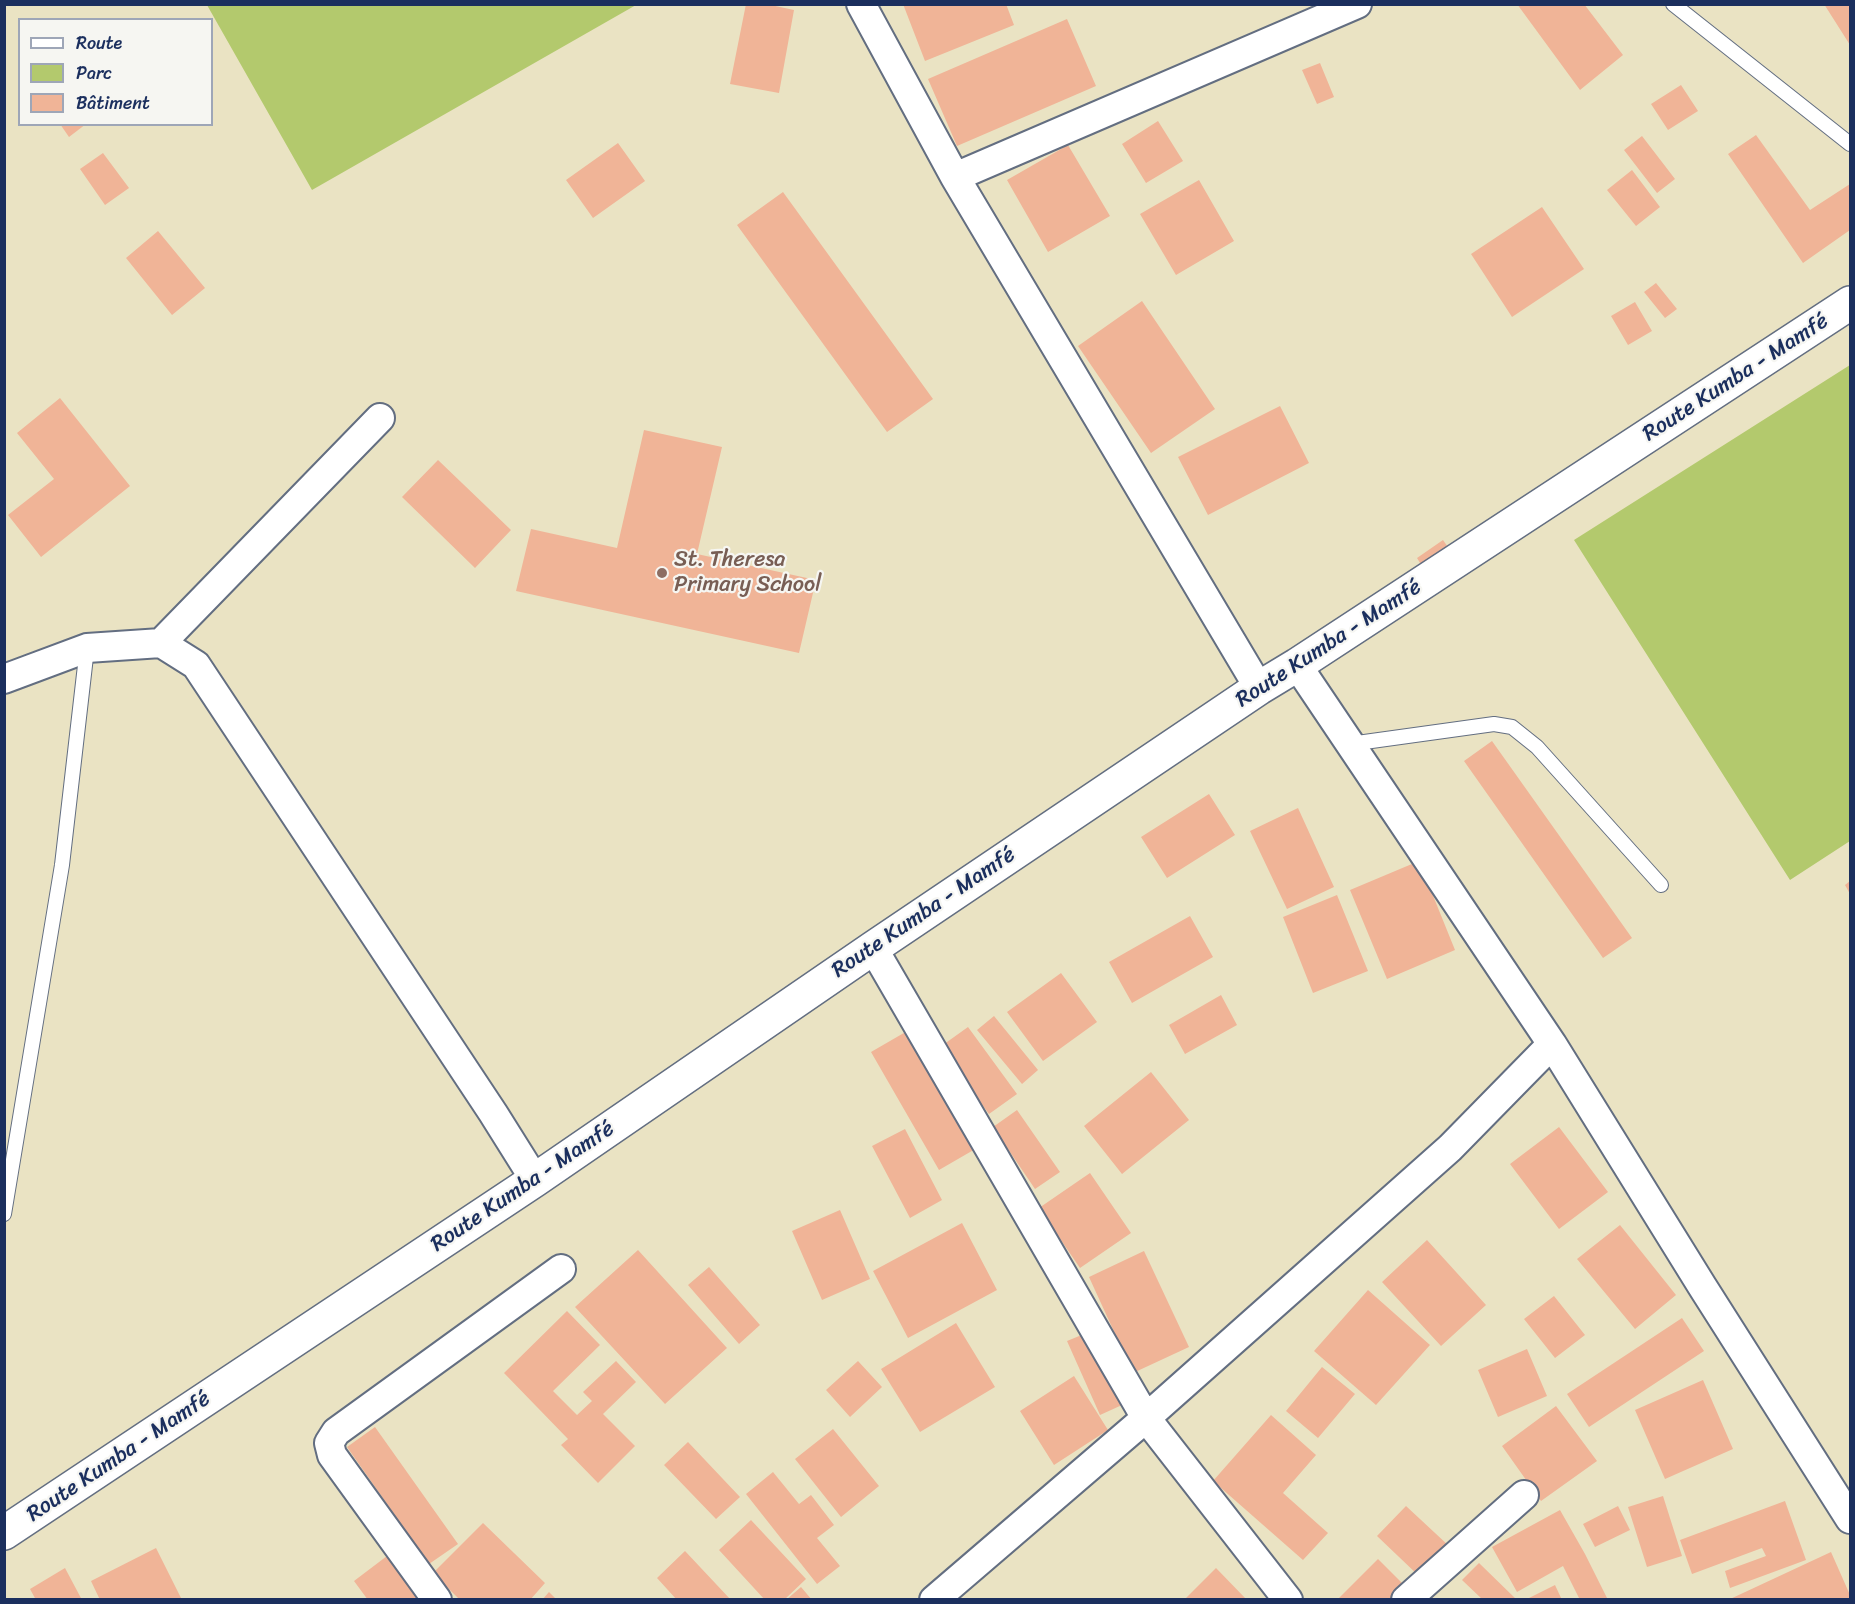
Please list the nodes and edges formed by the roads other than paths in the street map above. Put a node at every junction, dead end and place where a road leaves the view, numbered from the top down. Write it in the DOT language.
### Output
graph roads {
  1 [pos="861,4"];
  2 [pos="1357,4"];
  3 [pos="1673,4"];
  4 [pos="1851,144"];
  5 [pos="955,177"];
  6 [pos="1851,303"];
  7 [pos="380,418"];
  8 [pos="161,643"];
  9 [pos="87,648"];
  10 [pos="1297,666"];
  11 [pos="5,678"];
  12 [pos="1260,688"];
  13 [pos="1350,744"];
  14 [pos="1660,885"];
  15 [pos="873,948"];
  16 [pos="1552,1044"];
  17 [pos="535,1180"];
  18 [pos="4,1214"];
  19 [pos="561,1269"];
  20 [pos="1146,1418"];
  21 [pos="1524,1495"];
  22 [pos="1851,1519"];
  23 [pos="4,1533"];
  24 [pos="438,1599"];
  25 [pos="934,1599"];
  26 [pos="1288,1599"];
  27 [pos="1406,1599"];
  1 -- 5 [label="street"];
  2 -- 5 [label="street"];
  3 -- 4 [label="lane"];
  5 -- 12 [label="street"];
  6 -- 10 [label="highway, Route Kumba - Mamfé"];
  7 -- 8 [label="street"];
  8 -- 9 [label="street"];
  8 -- 17 [label="street"];
  9 -- 11 [label="street"];
  9 -- 18 [label="lane"];
  10 -- 12 [label="highway, Route Kumba - Mamfé"];
  10 -- 13 [label="street"];
  12 -- 15 [label="highway, Route Kumba - Mamfé"];
  13 -- 14 [label="lane"];
  13 -- 16 [label="street"];
  15 -- 17 [label="highway, Route Kumba - Mamfé"];
  15 -- 20 [label="street"];
  16 -- 20 [label="street"];
  16 -- 22 [label="street"];
  17 -- 23 [label="highway, Route Kumba - Mamfé"];
  19 -- 24 [label="street"];
  20 -- 25 [label="street"];
  20 -- 26 [label="street"];
  21 -- 27 [label="street"];
}
